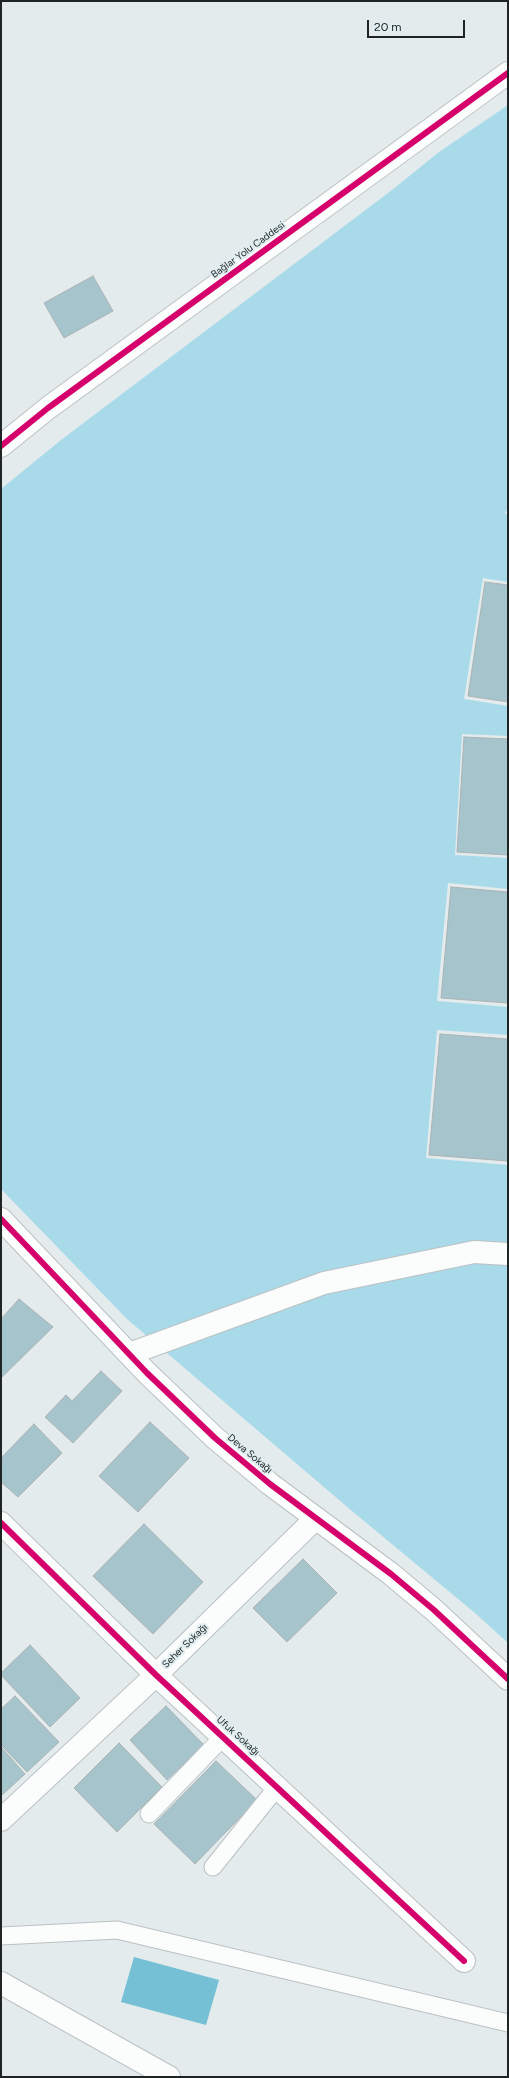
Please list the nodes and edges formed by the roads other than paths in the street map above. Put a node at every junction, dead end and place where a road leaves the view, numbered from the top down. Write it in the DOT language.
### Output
graph roads {
  1 [pos="508,73"];
  2 [pos="1,446"];
  3 [pos="1,1219"];
  4 [pos="508,1254"];
  5 [pos="129,1354"];
  6 [pos="315,1519"];
  7 [pos="1,1523"];
  8 [pos="156,1674"];
  9 [pos="508,1679"];
  10 [pos="223,1737"];
  11 [pos="278,1786"];
  12 [pos="149,1814"];
  13 [pos="1,1820"];
  14 [pos="213,1867"];
  15 [pos="1,1936"];
  16 [pos="464,1961"];
  17 [pos="1,1983"];
  18 [pos="508,2023"];
  19 [pos="169,2077"];
  1 -- 2 [label="street, Bağlar Yolu Caddesi"];
  3 -- 5 [label="street, Deva Sokağı"];
  4 -- 5 [label="street"];
  5 -- 6 [label="street, Deva Sokağı"];
  6 -- 8 [label="street, Seher Sokağı"];
  6 -- 9 [label="street, Deva Sokağı"];
  7 -- 8 [label="street, Ufuk Sokağı"];
  8 -- 10 [label="street, Ufuk Sokağı"];
  8 -- 13 [label="street, Seher Sokağı"];
  10 -- 11 [label="street, Ufuk Sokağı"];
  10 -- 12 [label="lane"];
  11 -- 14 [label="lane"];
  11 -- 16 [label="street, Ufuk Sokağı"];
  15 -- 18 [label="lane"];
  17 -- 19 [label="street"];
}
